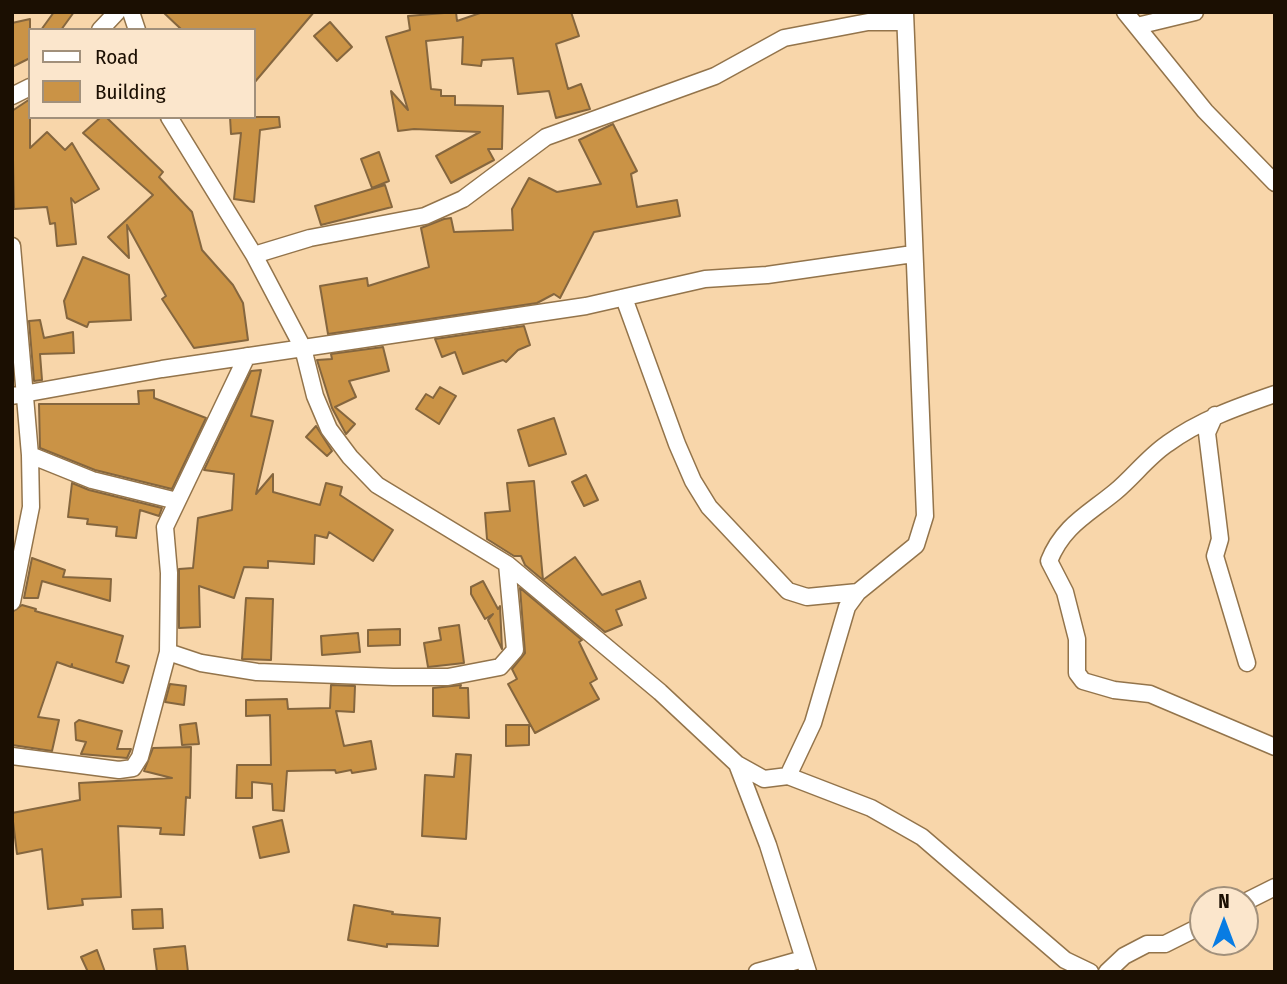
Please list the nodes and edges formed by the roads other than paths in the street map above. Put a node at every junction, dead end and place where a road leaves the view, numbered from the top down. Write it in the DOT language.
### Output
graph roads {
  1 [pos="117,12"];
  2 [pos="1125,12"];
  3 [pos="1195,12"];
  4 [pos="905,17"];
  5 [pos="1136,26"];
  6 [pos="102,28"];
  7 [pos="28,88"];
  8 [pos="12,96"];
  9 [pos="168,119"];
  10 [pos="1275,183"];
  11 [pos="12,246"];
  12 [pos="913,254"];
  13 [pos="254,255"];
  14 [pos="624,298"];
  15 [pos="303,348"];
  16 [pos="247,356"];
  17 [pos="1275,394"];
  18 [pos="19,395"];
  19 [pos="1215,415"];
  20 [pos="30,455"];
  21 [pos="177,502"];
  22 [pos="507,564"];
  23 [pos="858,592"];
  24 [pos="12,602"];
  25 [pos="168,652"];
  26 [pos="1247,663"];
  27 [pos="1275,747"];
  28 [pos="12,756"];
  29 [pos="737,764"];
  30 [pos="788,776"];
  31 [pos="1275,887"];
  32 [pos="1259,895"];
  33 [pos="1189,932"];
  34 [pos="805,965"];
  35 [pos="1083,970"];
  36 [pos="757,972"];
  37 [pos="1107,972"];
  1 -- 6 [label="street"];
  2 -- 5 [label="street"];
  3 -- 5 [label="street"];
  4 -- 12 [label="street"];
  4 -- 13 [label="street"];
  5 -- 10 [label="street"];
  7 -- 8 [label="street"];
  9 -- 13 [label="street"];
  11 -- 18 [label="street"];
  12 -- 14 [label="street"];
  12 -- 23 [label="street"];
  13 -- 15 [label="street"];
  14 -- 15 [label="street"];
  14 -- 23 [label="street"];
  15 -- 16 [label="street"];
  15 -- 22 [label="street"];
  16 -- 18 [label="street"];
  16 -- 21 [label="street"];
  17 -- 19 [label="street"];
  18 -- 20 [label="street"];
  19 -- 26 [label="street"];
  19 -- 27 [label="street"];
  20 -- 21 [label="street"];
  20 -- 24 [label="street"];
  21 -- 25 [label="street"];
  22 -- 25 [label="street"];
  22 -- 29 [label="street"];
  23 -- 30 [label="street"];
  25 -- 28 [label="street"];
  29 -- 30 [label="street"];
  29 -- 34 [label="street"];
  30 -- 35 [label="street"];
  31 -- 32 [label="street"];
  33 -- 37 [label="street"];
  34 -- 36 [label="street"];
}
